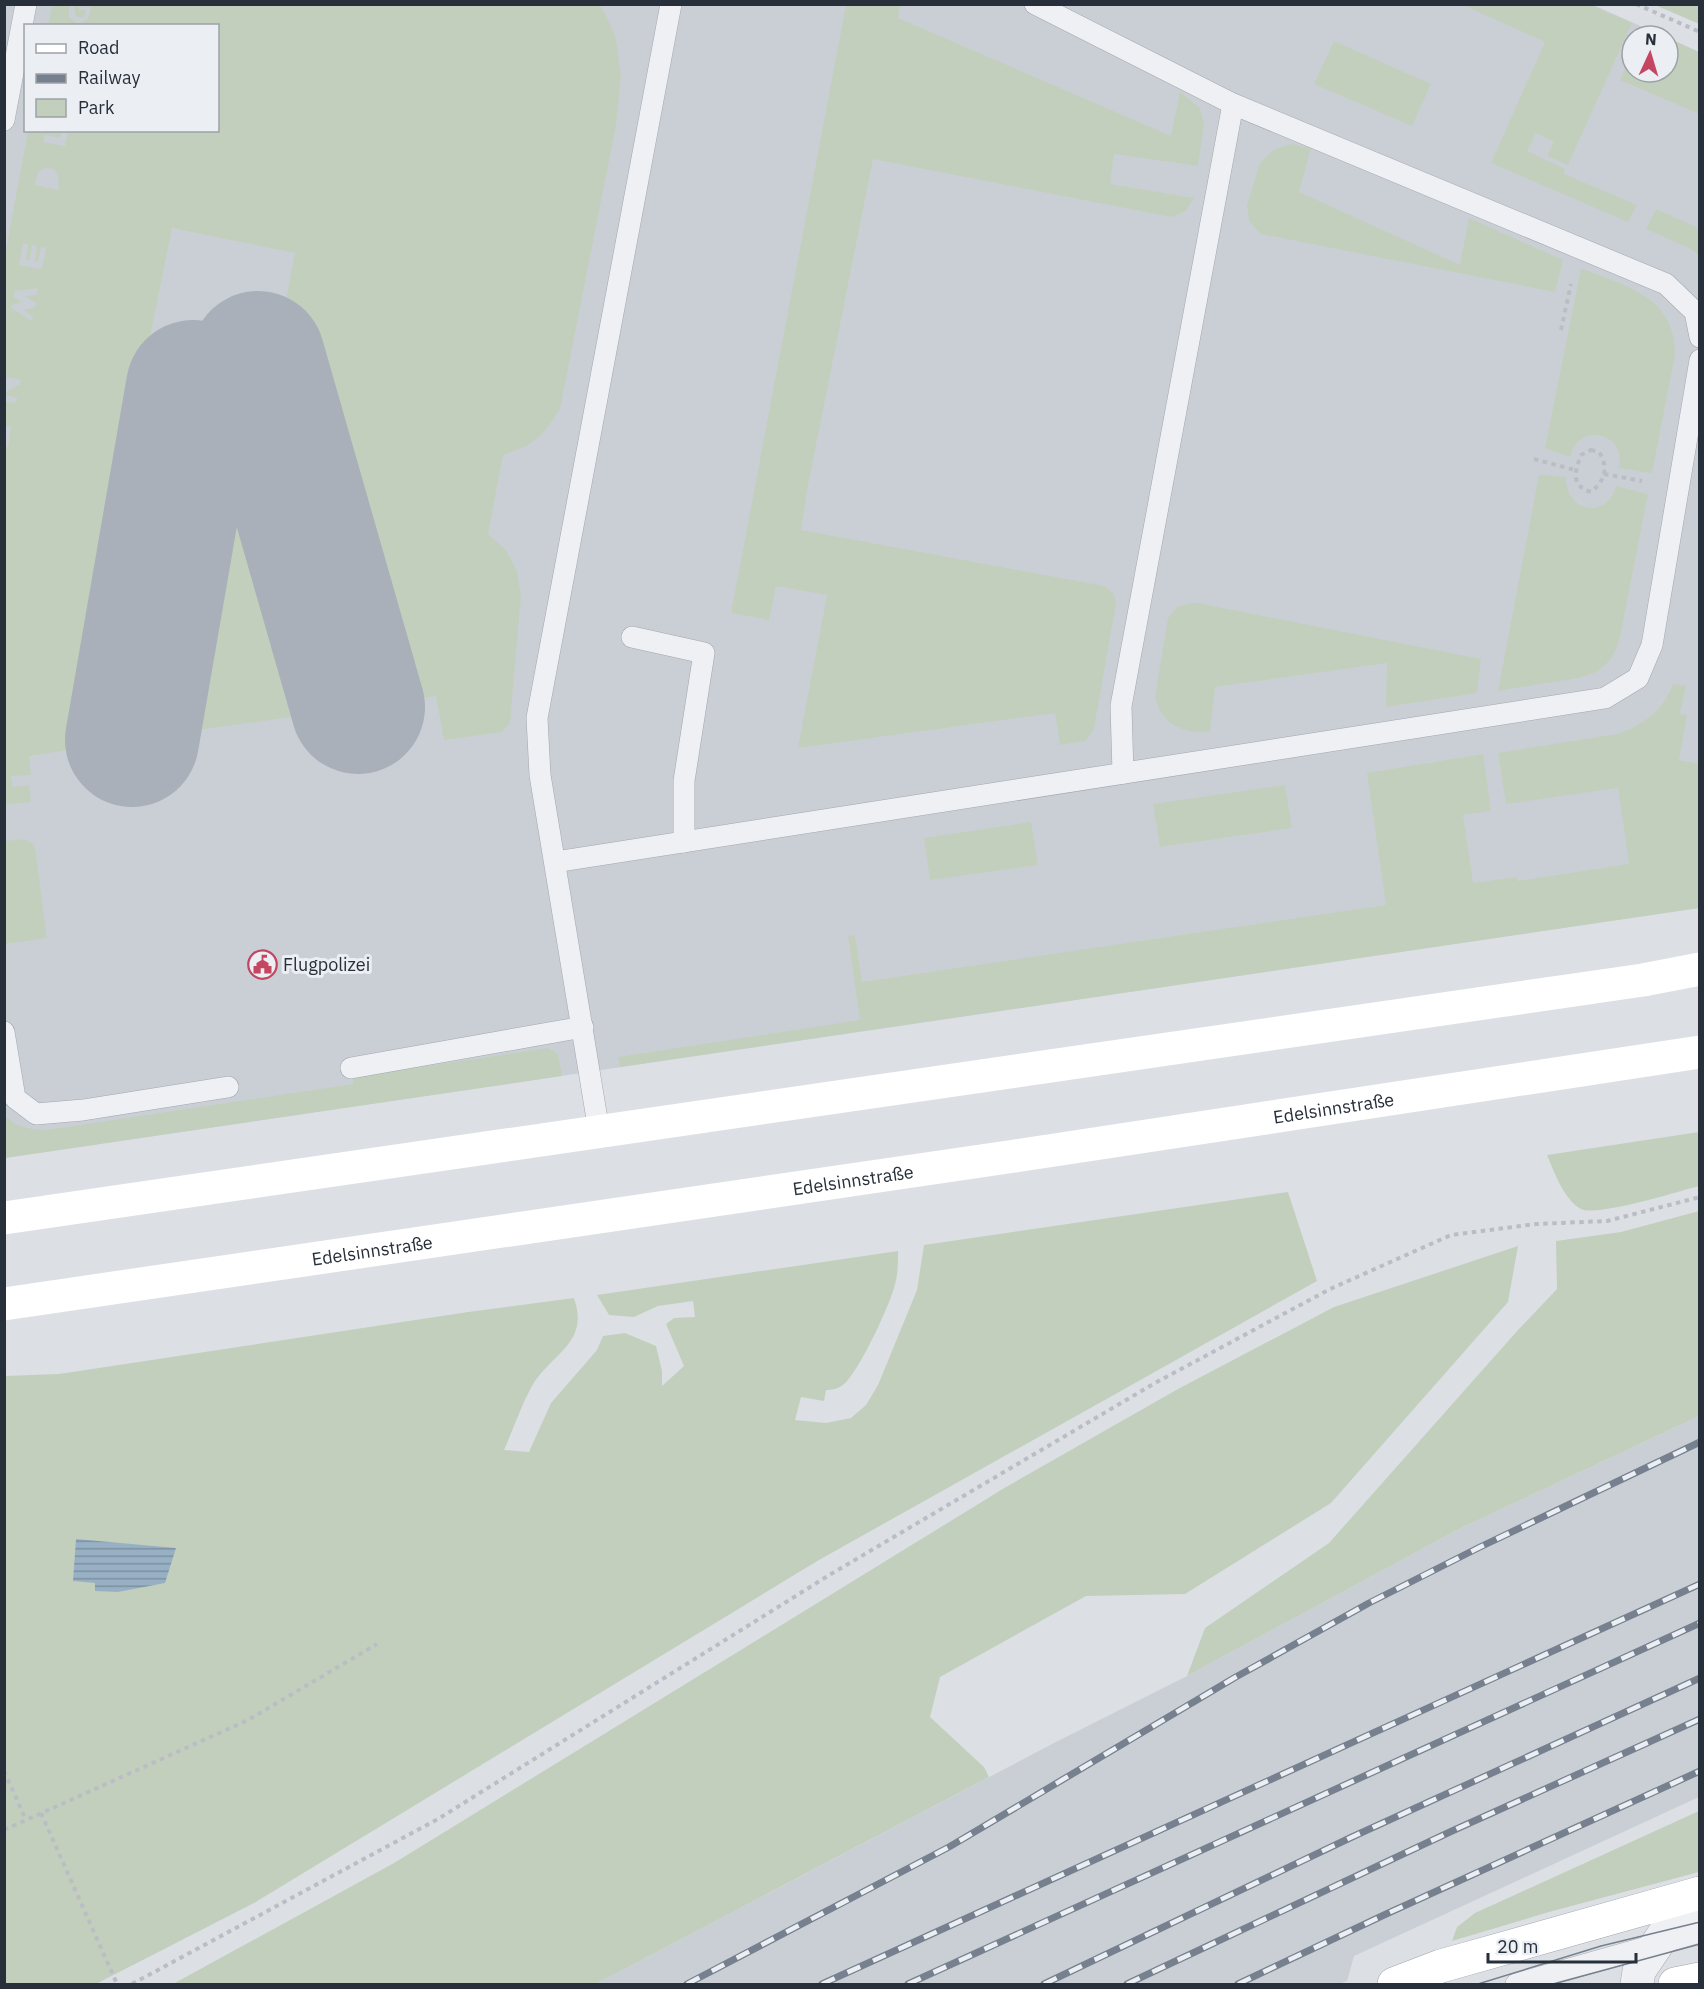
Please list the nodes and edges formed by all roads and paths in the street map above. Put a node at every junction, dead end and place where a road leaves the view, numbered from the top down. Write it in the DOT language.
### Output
graph roads {
  1 [pos="26,4"];
  2 [pos="671,4"];
  3 [pos="1035,4"];
  4 [pos="1636,4"];
  5 [pos="1700,32"];
  6 [pos="1233,104"];
  7 [pos="4,120"];
  8 [pos="1569,243"];
  9 [pos="1561,330"];
  10 [pos="1700,337"];
  11 [pos="1700,360"];
  12 [pos="1534,459"];
  13 [pos="1575,470"];
  14 [pos="632,637"];
  15 [pos="1123,773"];
  16 [pos="684,842"];
  17 [pos="555,861"];
  18 [pos="1700,969"];
  19 [pos="583,1027"];
  20 [pos="4,1032"];
  21 [pos="1700,1052"];
  22 [pos="351,1068"];
  23 [pos="228,1087"];
  24 [pos="599,1131"];
  25 [pos="1700,1197"];
  26 [pos="4,1218"];
  27 [pos="4,1304"];
  28 [pos="377,1644"];
  29 [pos="4,1771"];
  30 [pos="41,1813"];
  31 [pos="26,1820"];
  32 [pos="4,1830"];
  33 [pos="1700,1893"];
  34 [pos="1700,1911"];
  35 [pos="1700,1932"];
  36 [pos="1657,1944"];
  37 [pos="1700,1979"];
  38 [pos="117,1984"];
  39 [pos="132,1984"];
  40 [pos="1394,1984"];
  41 [pos="1516,1984"];
  42 [pos="1637,1984"];
  43 [pos="1675,1984"];
  1 -- 7 [label="lane"];
  2 -- 17 [label="lane"];
  3 -- 6 [label="lane"];
  4 -- 5 [label="path"];
  6 -- 8 [label="lane"];
  6 -- 15 [label="lane"];
  8 -- 9 [label="path"];
  8 -- 10 [label="lane"];
  11 -- 15 [label="lane"];
  12 -- 13 [label="path"];
  13 -- 13 [label="path"];
  14 -- 16 [label="lane"];
  15 -- 16 [label="lane"];
  16 -- 17 [label="lane"];
  17 -- 19 [label="lane"];
  18 -- 24 [label="main road"];
  19 -- 22 [label="lane"];
  19 -- 24 [label="lane"];
  20 -- 23 [label="lane"];
  21 -- 27 [label="main road, Edelsinnstraße"];
  24 -- 26 [label="main road"];
  25 -- 39 [label="path"];
  28 -- 30 [label="path"];
  29 -- 31 [label="path"];
  30 -- 31 [label="path"];
  30 -- 38 [label="path"];
  31 -- 32 [label="path"];
  33 -- 40 [label="main road"];
  34 -- 36 [label="street"];
  35 -- 36 [label="lane"];
  36 -- 41 [label="lane"];
  36 -- 42 [label="street"];
  37 -- 43 [label="main road"];
}
